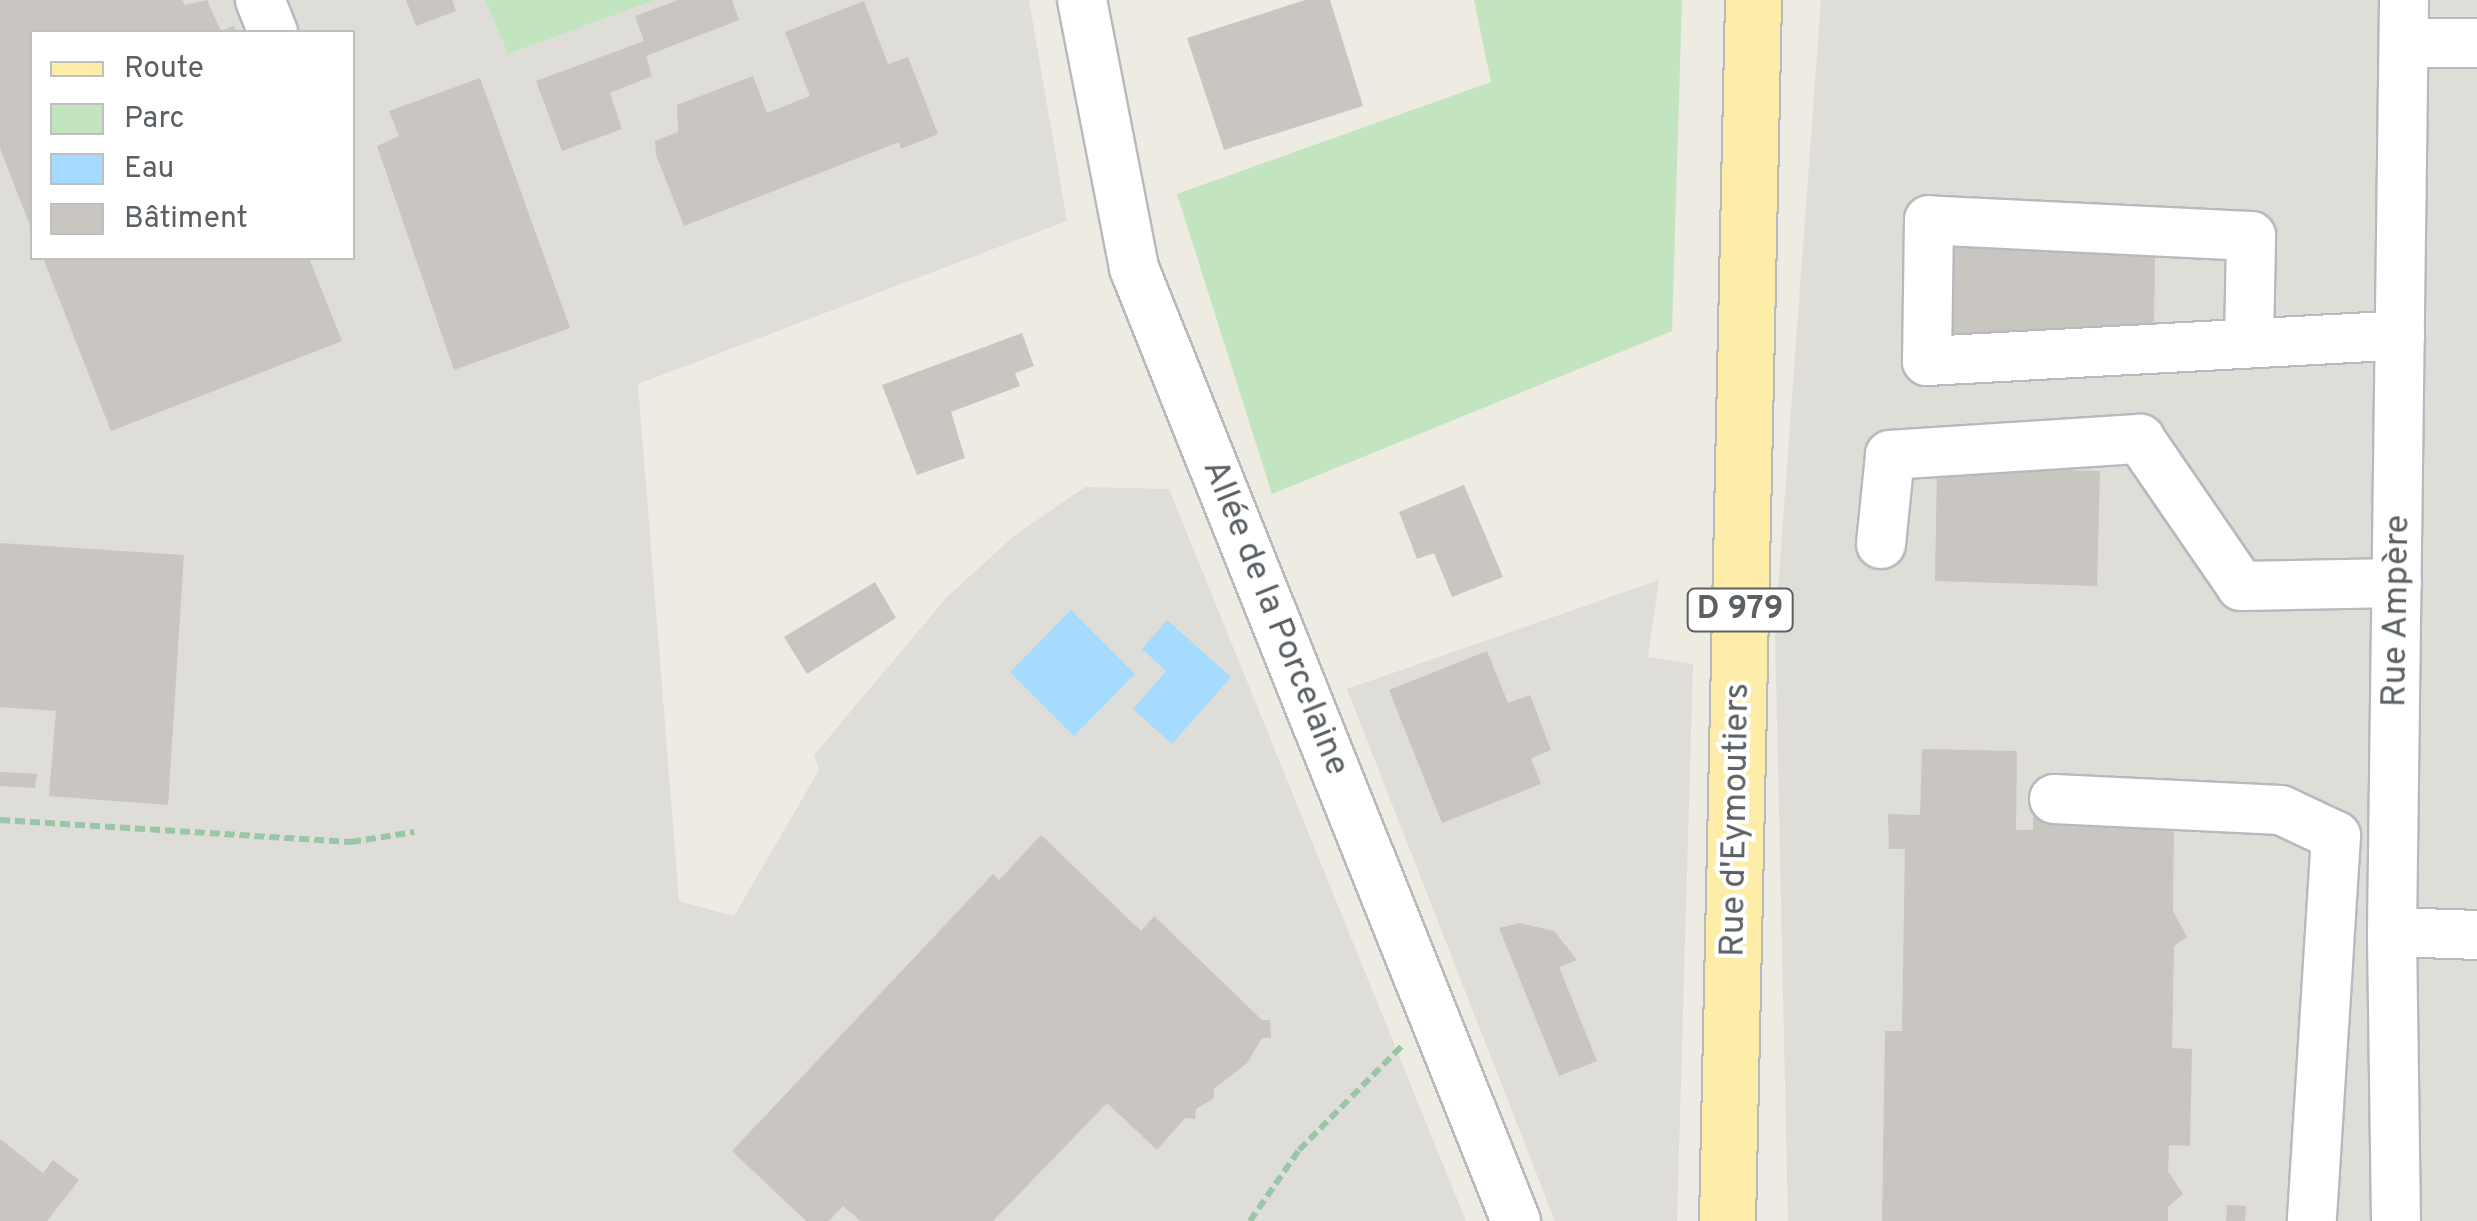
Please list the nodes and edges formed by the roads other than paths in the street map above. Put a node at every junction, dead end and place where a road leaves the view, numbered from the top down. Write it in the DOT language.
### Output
graph roads {
  1 [pos="260,0"];
  2 [pos="1082,0"];
  3 [pos="1753,0"];
  4 [pos="2404,22"];
  5 [pos="272,30"];
  6 [pos="2477,42"];
  7 [pos="2400,335"];
  8 [pos="2250,343"];
  9 [pos="1882,544"];
  10 [pos="2398,583"];
  11 [pos="2395,782"];
  12 [pos="2054,799"];
  13 [pos="2336,836"];
  14 [pos="2392,932"];
  15 [pos="2477,935"];
  16 [pos="1516,1221"];
  17 [pos="1728,1221"];
  18 [pos="2312,1221"];
  19 [pos="2396,1221"];
  1 -- 5 [label="street"];
  2 -- 16 [label="street, Allée de la Porcelaine"];
  3 -- 17 [label="main road, Rue d'Eymoutiers / D 979"];
  4 -- 6 [label="street"];
  4 -- 7 [label="street, Rue Ampère"];
  7 -- 8 [label="street"];
  7 -- 10 [label="street, Rue Ampère"];
  8 -- 8 [label="street"];
  9 -- 10 [label="street"];
  10 -- 11 [label="street, Rue Ampère"];
  11 -- 13 [label="street"];
  11 -- 14 [label="street, Rue Ampère"];
  12 -- 13 [label="street"];
  13 -- 18 [label="street"];
  14 -- 15 [label="street"];
  14 -- 19 [label="street, Rue Ampère"];
}
